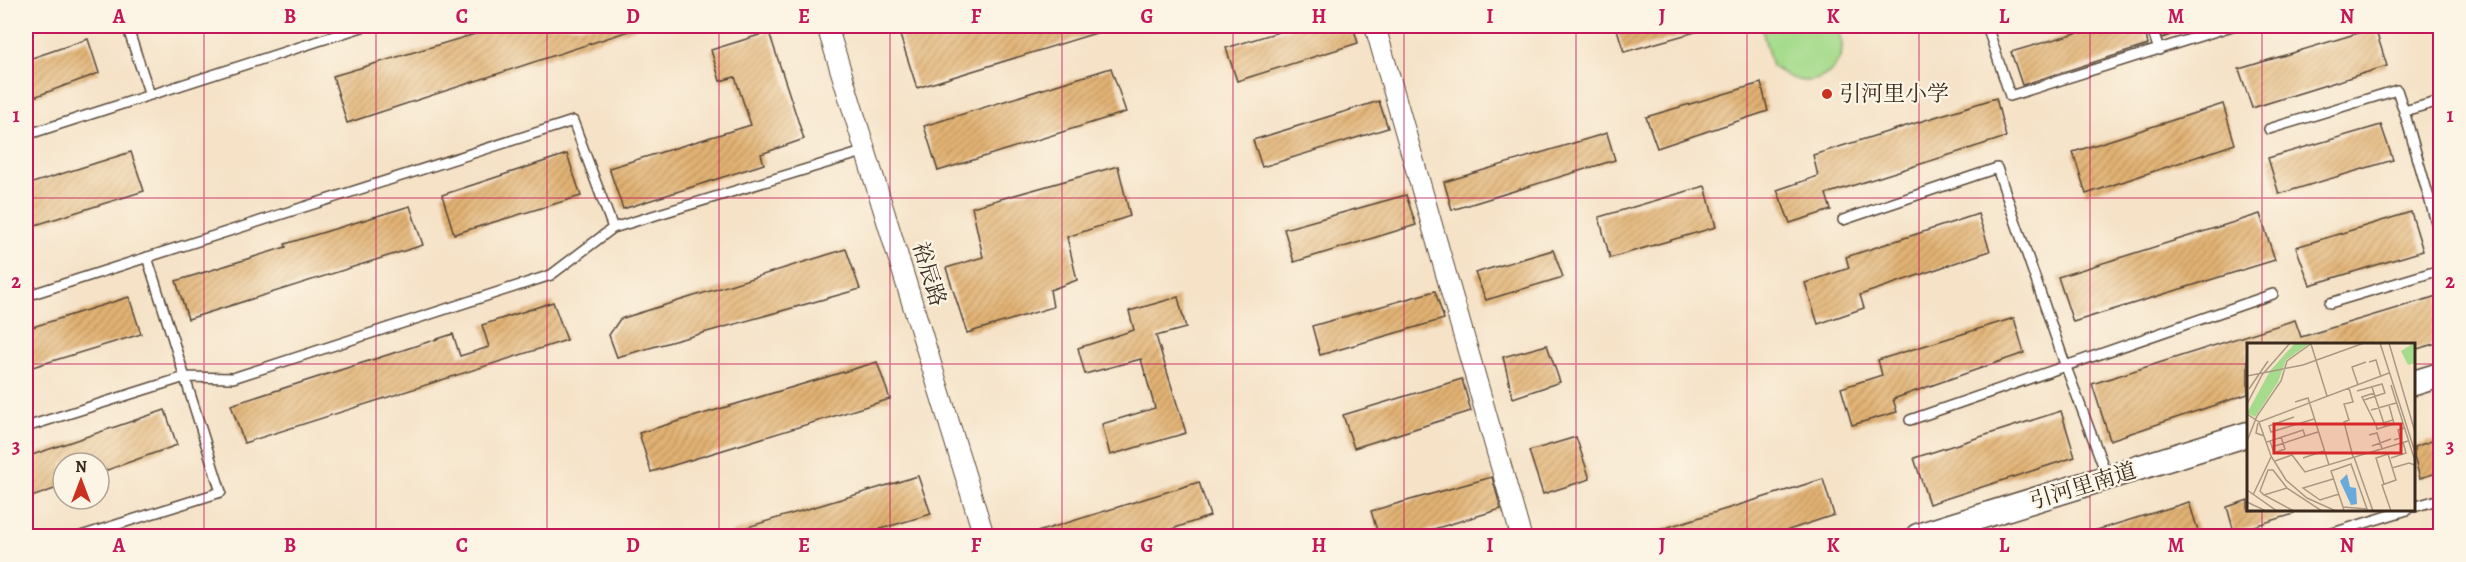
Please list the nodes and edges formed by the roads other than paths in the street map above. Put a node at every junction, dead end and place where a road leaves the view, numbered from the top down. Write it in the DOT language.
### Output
graph roads {
  1 [pos="127,26"];
  2 [pos="365,26"];
  3 [pos="827,26"];
  4 [pos="1375,26"];
  5 [pos="1987,26"];
  6 [pos="2151,26"];
  7 [pos="2232,26"];
  8 [pos="2159,50"];
  9 [pos="150,95"];
  10 [pos="2440,101"];
  11 [pos="2404,111"];
  12 [pos="2269,129"];
  13 [pos="26,135"];
  14 [pos="866,151"];
  15 [pos="1843,220"];
  16 [pos="613,228"];
  17 [pos="2440,236"];
  18 [pos="147,257"];
  19 [pos="2440,270"];
  20 [pos="2273,294"];
  21 [pos="26,296"];
  22 [pos="2330,303"];
  23 [pos="2066,367"];
  24 [pos="2440,375"];
  25 [pos="185,377"];
  26 [pos="2415,384"];
  27 [pos="1910,420"];
  28 [pos="26,427"];
  29 [pos="2247,434"];
  30 [pos="2108,478"];
  31 [pos="2440,499"];
  32 [pos="2415,507"];
  33 [pos="2404,511"];
  34 [pos="980,536"];
  35 [pos="81,537"];
  36 [pos="1521,537"];
  37 [pos="1917,537"];
  38 [pos="2323,537"];
  1 -- 9 [label="lane"];
  2 -- 9 [label="lane"];
  3 -- 14 [label="street, 裕辰路"];
  4 -- 36 [label="street"];
  5 -- 8 [label="lane"];
  6 -- 8 [label="lane"];
  7 -- 8 [label="lane"];
  9 -- 13 [label="lane"];
  10 -- 11 [label="lane"];
  11 -- 12 [label="lane"];
  11 -- 17 [label="lane"];
  14 -- 16 [label="lane"];
  14 -- 34 [label="street, 裕辰路"];
  15 -- 23 [label="lane"];
  16 -- 18 [label="lane"];
  16 -- 25 [label="lane"];
  18 -- 21 [label="lane"];
  18 -- 25 [label="lane"];
  19 -- 22 [label="lane"];
  20 -- 23 [label="lane"];
  23 -- 27 [label="lane"];
  23 -- 30 [label="lane"];
  24 -- 26 [label="street"];
  25 -- 28 [label="lane"];
  25 -- 35 [label="lane"];
  29 -- 30 [label="street, 引河里南道"];
  30 -- 37 [label="street, 引河里南道"];
  31 -- 32 [label="lane"];
  33 -- 38 [label="lane"];
}
